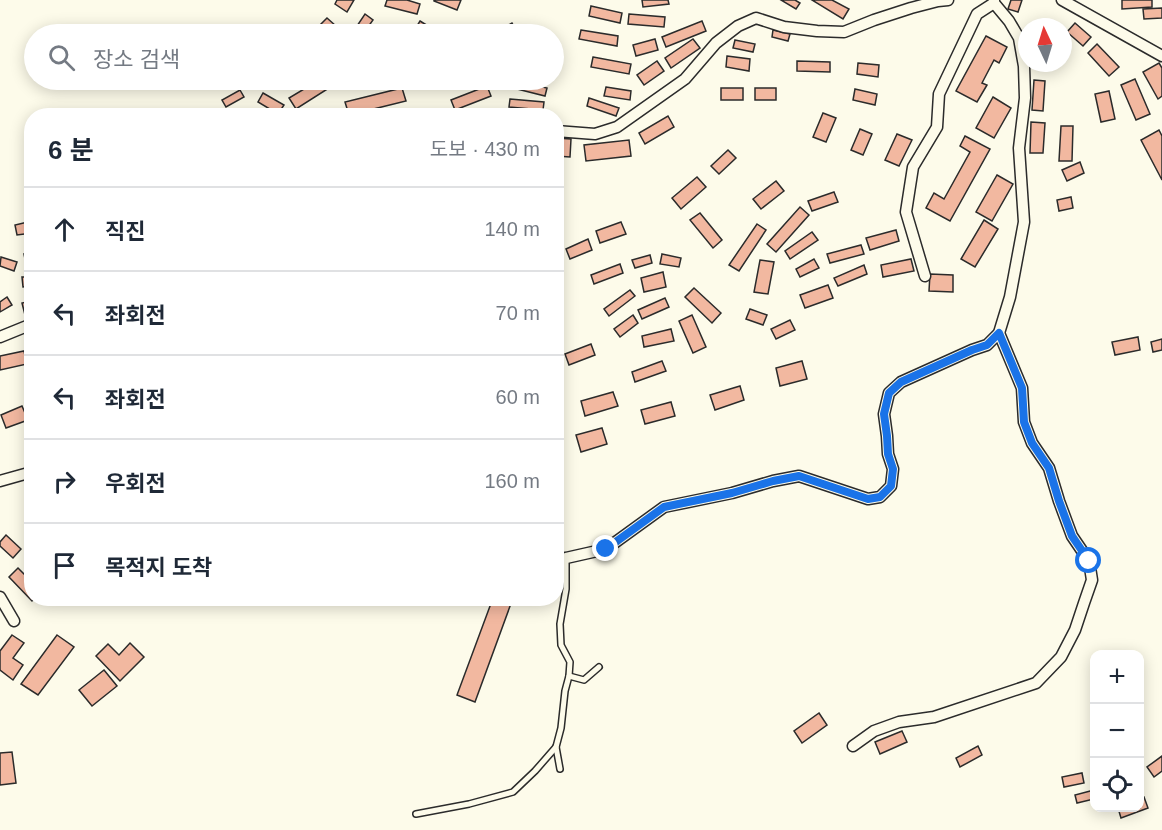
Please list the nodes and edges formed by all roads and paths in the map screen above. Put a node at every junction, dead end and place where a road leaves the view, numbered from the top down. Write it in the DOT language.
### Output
graph roads {
  1 [pos="948,0"];
  2 [pos="1062,0"];
  3 [pos="994,2"];
  4 [pos="1162,56"];
  5 [pos="564,132"];
  6 [pos="924,276"];
  7 [pos="24,327"];
  8 [pos="999,333"];
  9 [pos="0,337"];
  10 [pos="24,474"];
  11 [pos="0,481"];
  12 [pos="564,557"];
  13 [pos="564,577"];
  14 [pos="0,597"];
  15 [pos="564,601"];
  16 [pos="563,606"];
  17 [pos="14,621"];
  18 [pos="599,667"];
  19 [pos="569,676"];
  20 [pos="853,746"];
  21 [pos="556,747"];
  22 [pos="560,769"];
  23 [pos="416,814"];
  1 -- 5 [label="street"];
  2 -- 4 [label="street"];
  3 -- 6 [label="street"];
  3 -- 8 [label="street"];
  7 -- 9 [label="street"];
  8 -- 12 [label="street"];
  8 -- 20 [label="street"];
  10 -- 11 [label="street"];
  13 -- 15 [label="lane"];
  14 -- 17 [label="street"];
  16 -- 19 [label="lane"];
  18 -- 19 [label="lane"];
  19 -- 21 [label="lane"];
  21 -- 22 [label="lane"];
  21 -- 23 [label="lane"];
}
